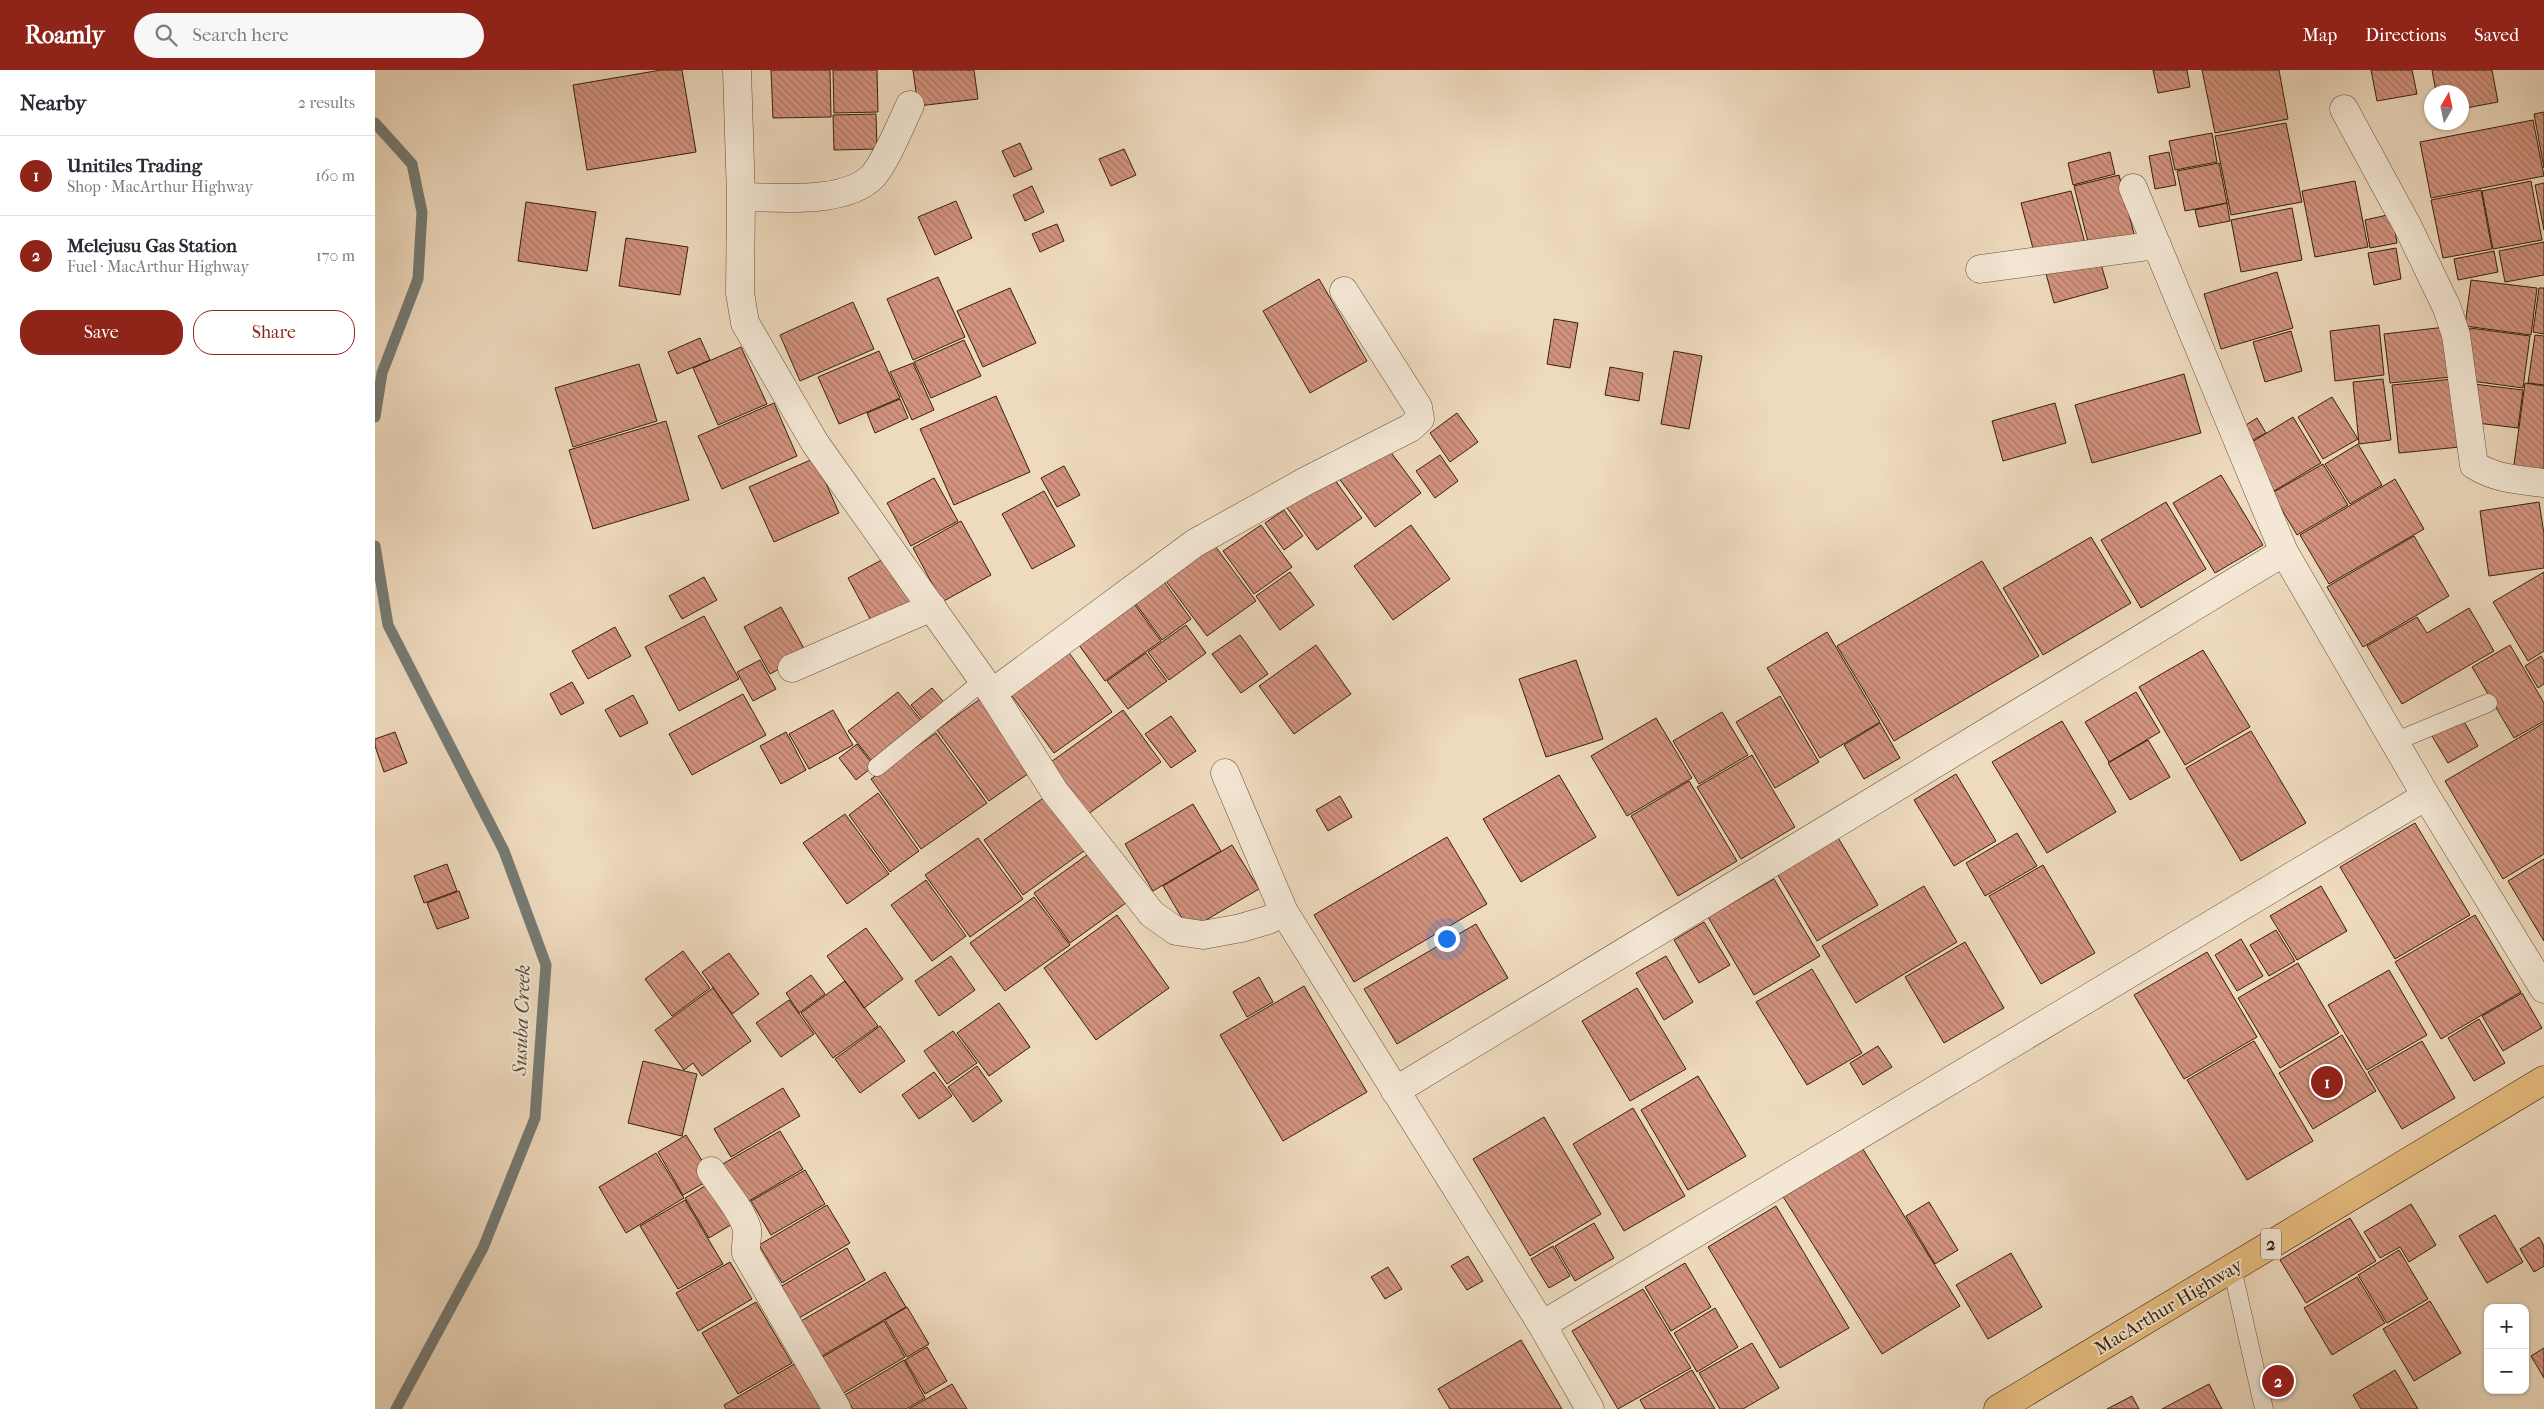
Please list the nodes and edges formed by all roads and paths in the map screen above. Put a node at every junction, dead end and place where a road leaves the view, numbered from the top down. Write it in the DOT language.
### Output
graph roads {
  1 [pos="737,70"];
  2 [pos="910,104"];
  3 [pos="2344,109"];
  4 [pos="2133,188"];
  5 [pos="741,197"];
  6 [pos="2157,245"];
  7 [pos="1980,269"];
  8 [pos="1344,291"];
  9 [pos="2544,484"];
  10 [pos="2285,552"];
  11 [pos="931,607"];
  12 [pos="792,668"];
  13 [pos="987,687"];
  14 [pos="2488,703"];
  15 [pos="2394,742"];
  16 [pos="877,767"];
  17 [pos="1225,773"];
  18 [pos="2426,796"];
  19 [pos="1284,912"];
  20 [pos="2544,989"];
  21 [pos="2544,1080"];
  22 [pos="1395,1091"];
  23 [pos="711,1171"];
  24 [pos="2232,1268"];
  25 [pos="1542,1325"];
  26 [pos="837,1409"];
  27 [pos="1590,1409"];
  28 [pos="1998,1409"];
  29 [pos="2264,1409"];
  1 -- 5 [label="street"];
  2 -- 5 [label="street"];
  3 -- 9 [label="street"];
  4 -- 6 [label="street"];
  5 -- 11 [label="street"];
  6 -- 7 [label="street"];
  6 -- 10 [label="street"];
  8 -- 13 [label="street"];
  10 -- 15 [label="street"];
  10 -- 22 [label="street"];
  11 -- 12 [label="street"];
  11 -- 13 [label="street"];
  13 -- 16 [label="lane"];
  13 -- 19 [label="street"];
  14 -- 15 [label="lane"];
  15 -- 18 [label="street"];
  17 -- 19 [label="street"];
  18 -- 20 [label="street"];
  18 -- 25 [label="street"];
  19 -- 22 [label="street"];
  21 -- 24 [label="highway, MacArthur Highway / 2"];
  22 -- 25 [label="street"];
  23 -- 26 [label="street"];
  24 -- 28 [label="highway, MacArthur Highway / 2"];
  24 -- 29 [label="lane"];
  25 -- 27 [label="street"];
}
